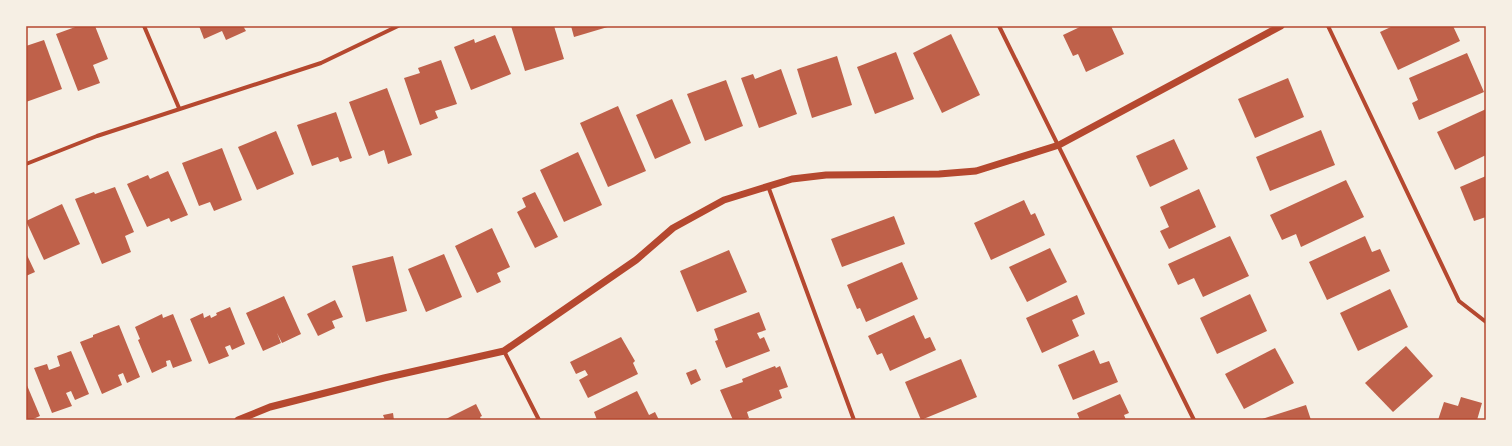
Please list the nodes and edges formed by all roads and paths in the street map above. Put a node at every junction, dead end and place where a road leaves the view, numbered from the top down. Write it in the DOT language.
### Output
graph roads {
  1 [pos="144,26"];
  2 [pos="398,26"];
  3 [pos="999,26"];
  4 [pos="1281,26"];
  5 [pos="1328,26"];
  6 [pos="179,108"];
  7 [pos="1059,144"];
  8 [pos="26,164"];
  9 [pos="768,186"];
  10 [pos="1486,322"];
  11 [pos="504,351"];
  12 [pos="238,420"];
  13 [pos="539,420"];
  14 [pos="854,420"];
  15 [pos="1194,420"];
  1 -- 6 [label="street"];
  2 -- 6 [label="street"];
  3 -- 7 [label="street"];
  4 -- 7 [label="street"];
  5 -- 10 [label="street"];
  6 -- 8 [label="street"];
  7 -- 9 [label="street"];
  7 -- 15 [label="street"];
  9 -- 11 [label="street"];
  9 -- 14 [label="street"];
  11 -- 12 [label="street"];
  11 -- 13 [label="street"];
}
